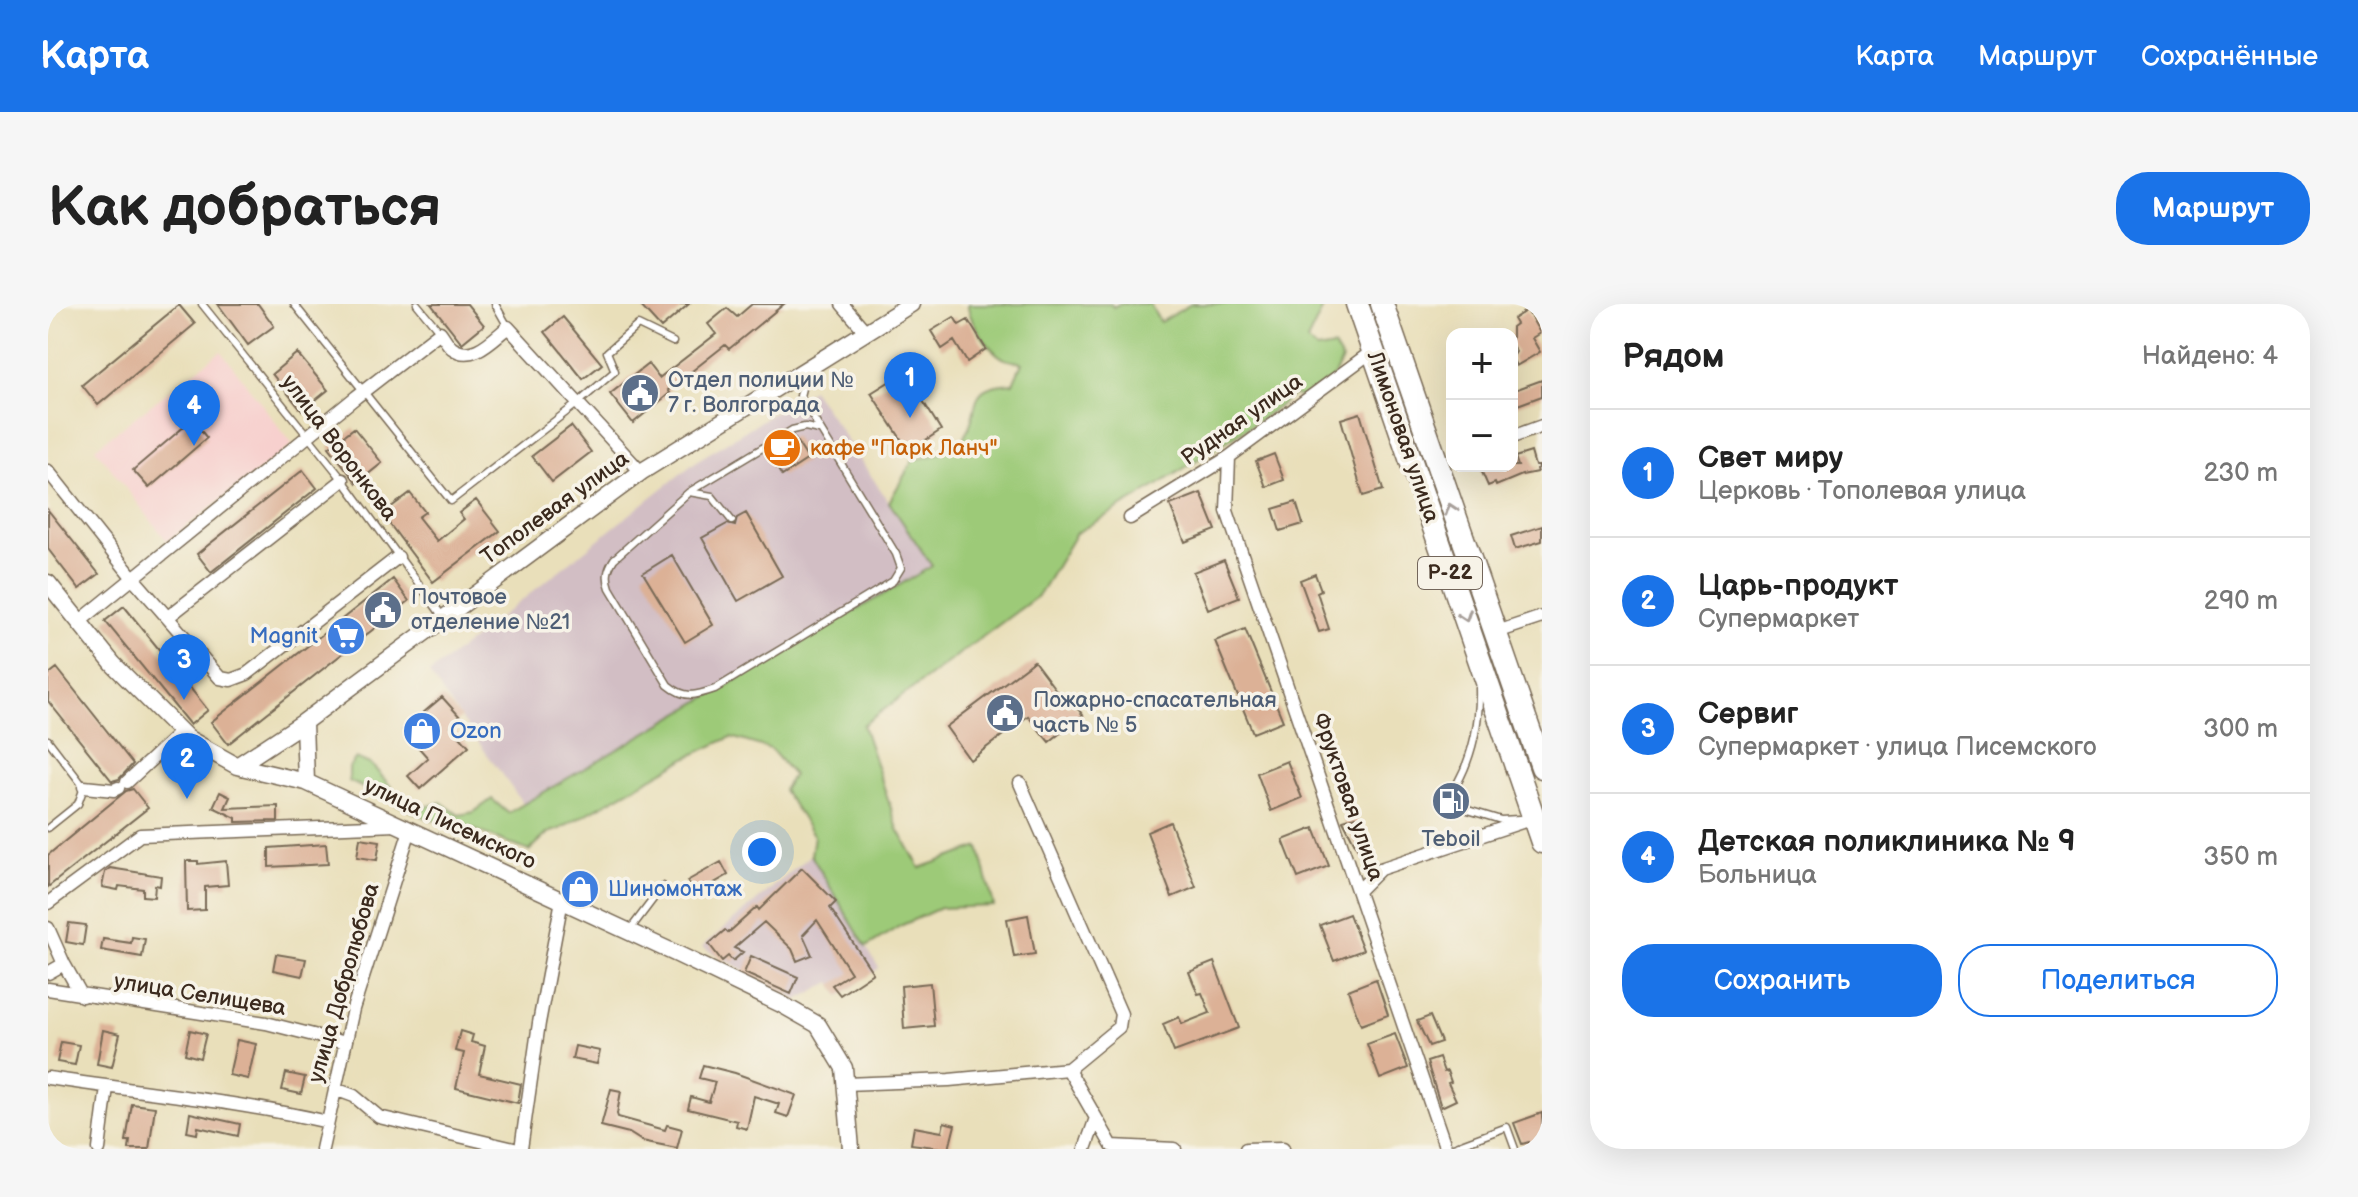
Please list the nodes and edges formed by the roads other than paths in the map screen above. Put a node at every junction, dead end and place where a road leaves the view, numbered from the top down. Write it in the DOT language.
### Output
graph roads {
  1 [pos="202,304"];
  2 [pos="294,304"];
  3 [pos="417,304"];
  4 [pos="495,304"];
  5 [pos="842,304"];
  6 [pos="911,304"];
  7 [pos="1357,304"];
  8 [pos="1382,304"];
  9 [pos="508,327"];
  10 [pos="440,332"];
  11 [pos="866,332"];
  12 [pos="673,342"];
  13 [pos="1374,350"];
  14 [pos="807,370"];
  15 [pos="363,391"];
  16 [pos="578,403"];
  17 [pos="1542,426"];
  18 [pos="819,430"];
  19 [pos="1518,435"];
  20 [pos="309,437"];
  21 [pos="1229,457"];
  22 [pos="1444,461"];
  23 [pos="48,471"];
  24 [pos="641,472"];
  25 [pos="343,480"];
  26 [pos="689,492"];
  27 [pos="1130,518"];
  28 [pos="732,521"];
  29 [pos="398,557"];
  30 [pos="133,578"];
  31 [pos="48,583"];
  32 [pos="168,617"];
  33 [pos="443,617"];
  34 [pos="1542,617"];
  35 [pos="79,622"];
  36 [pos="1494,633"];
  37 [pos="1478,652"];
  38 [pos="304,722"];
  39 [pos="181,732"];
  40 [pos="48,740"];
  41 [pos="237,766"];
  42 [pos="1542,767"];
  43 [pos="306,782"];
  44 [pos="1020,783"];
  45 [pos="84,787"];
  46 [pos="1534,818"];
  47 [pos="48,828"];
  48 [pos="405,828"];
  49 [pos="1542,842"];
  50 [pos="663,886"];
  51 [pos="1359,890"];
  52 [pos="562,900"];
  53 [pos="48,903"];
  54 [pos="48,928"];
  55 [pos="629,931"];
  56 [pos="64,964"];
  57 [pos="48,973"];
  58 [pos="48,989"];
  59 [pos="82,996"];
  60 [pos="345,1043"];
  61 [pos="1068,1069"];
  62 [pos="48,1078"];
  63 [pos="845,1084"];
  64 [pos="107,1087"];
  65 [pos="335,1089"];
  66 [pos="1096,1118"];
  67 [pos="328,1122"];
  68 [pos="1283,1148"];
  69 [pos="99,1149"];
  70 [pos="322,1149"];
  71 [pos="514,1149"];
  72 [pos="521,1149"];
  73 [pos="851,1149"];
  74 [pos="1085,1149"];
  75 [pos="1175,1149"];
  76 [pos="1246,1149"];
  77 [pos="1447,1149"];
  78 [pos="1515,1149"];
  1 -- 20 [label="lane, улица Воронкова"];
  2 -- 15 [label="lane"];
  3 -- 10 [label="lane"];
  4 -- 9 [label="lane"];
  5 -- 11 [label="street"];
  6 -- 11 [label="main road, Тополевая улица"];
  7 -- 13 [label="highway, Лимоновая улица / Р-22"];
  8 -- 22 [label="highway, Лимоновая улица / Р-22"];
  9 -- 10 [label="street"];
  9 -- 16 [label="street"];
  10 -- 15 [label="street"];
  11 -- 14 [label="main road, Тополевая улица"];
  12 -- 16 [label="lane"];
  13 -- 21 [label="street, Рудная улица"];
  13 -- 37 [label="highway, Лимоновая улица / Р-22, one-way"];
  14 -- 18 [label="lane"];
  14 -- 24 [label="main road, Тополевая улица"];
  15 -- 16 [label="lane"];
  15 -- 20 [label="street"];
  16 -- 24 [label="street"];
  17 -- 19 [label="street"];
  18 -- 26 [label="lane"];
  18 -- 26 [label="lane"];
  20 -- 25 [label="lane, улица Воронкова"];
  20 -- 30 [label="street"];
  21 -- 27 [label="street, Рудная улица"];
  21 -- 51 [label="street, Фруктовая улица"];
  36 -- 22 [label="highway, Лимоновая улица / Р-22, one-way"];
  23 -- 30 [label="street"];
  24 -- 33 [label="main road, Тополевая улица"];
  25 -- 29 [label="lane, улица Воронкова"];
  25 -- 32 [label="street"];
  26 -- 28 [label="lane"];
  29 -- 32 [label="street"];
  29 -- 33 [label="lane, улица Воронкова"];
  30 -- 32 [label="street"];
  30 -- 35 [label="street"];
  31 -- 35 [label="main road, улица Писемского"];
  33 -- 38 [label="main road, Тополевая улица"];
  34 -- 36 [label="street"];
  35 -- 39 [label="main road, улица Писемского"];
  36 -- 42 [label="highway, Лимоновая улица / Р-22"];
  37 -- 46 [label="highway, Лимоновая улица / Р-22"];
  37 -- 46 [label="lane"];
  38 -- 41 [label="main road, Тополевая улица"];
  38 -- 43 [label="main road"];
  39 -- 41 [label="main road, улица Писемского"];
  39 -- 45 [label="street"];
  40 -- 45 [label="lane"];
  41 -- 43 [label="main road, улица Писемского"];
  43 -- 48 [label="main road, улица Писемского"];
  44 -- 61 [label="street"];
  45 -- 47 [label="lane"];
  46 -- 49 [label="highway, Лимоновая улица / Р-22"];
  46 -- 51 [label="street"];
  48 -- 52 [label="main road, улица Писемского"];
  48 -- 53 [label="street"];
  48 -- 60 [label="street, улица Добролюбова"];
  50 -- 55 [label="lane"];
  51 -- 77 [label="street, Фруктовая улица"];
  52 -- 55 [label="main road, улица Писемского"];
  52 -- 72 [label="street"];
  54 -- 56 [label="street"];
  55 -- 63 [label="main road, улица Писемского"];
  56 -- 57 [label="street"];
  56 -- 59 [label="street"];
  58 -- 59 [label="street, улица Селищева"];
  59 -- 60 [label="street, улица Селищева"];
  60 -- 65 [label="street, улица Добролюбова"];
  61 -- 63 [label="street"];
  61 -- 66 [label="street"];
  62 -- 64 [label="street"];
  63 -- 73 [label="main road, улица Писемского"];
  64 -- 67 [label="street"];
  64 -- 69 [label="street"];
  65 -- 67 [label="street, улица Добролюбова"];
  65 -- 71 [label="street"];
  66 -- 74 [label="street"];
  66 -- 75 [label="street"];
  67 -- 70 [label="street, улица Добролюбова"];
  68 -- 76 [label="street"];
  77 -- 78 [label="lane"];
}
